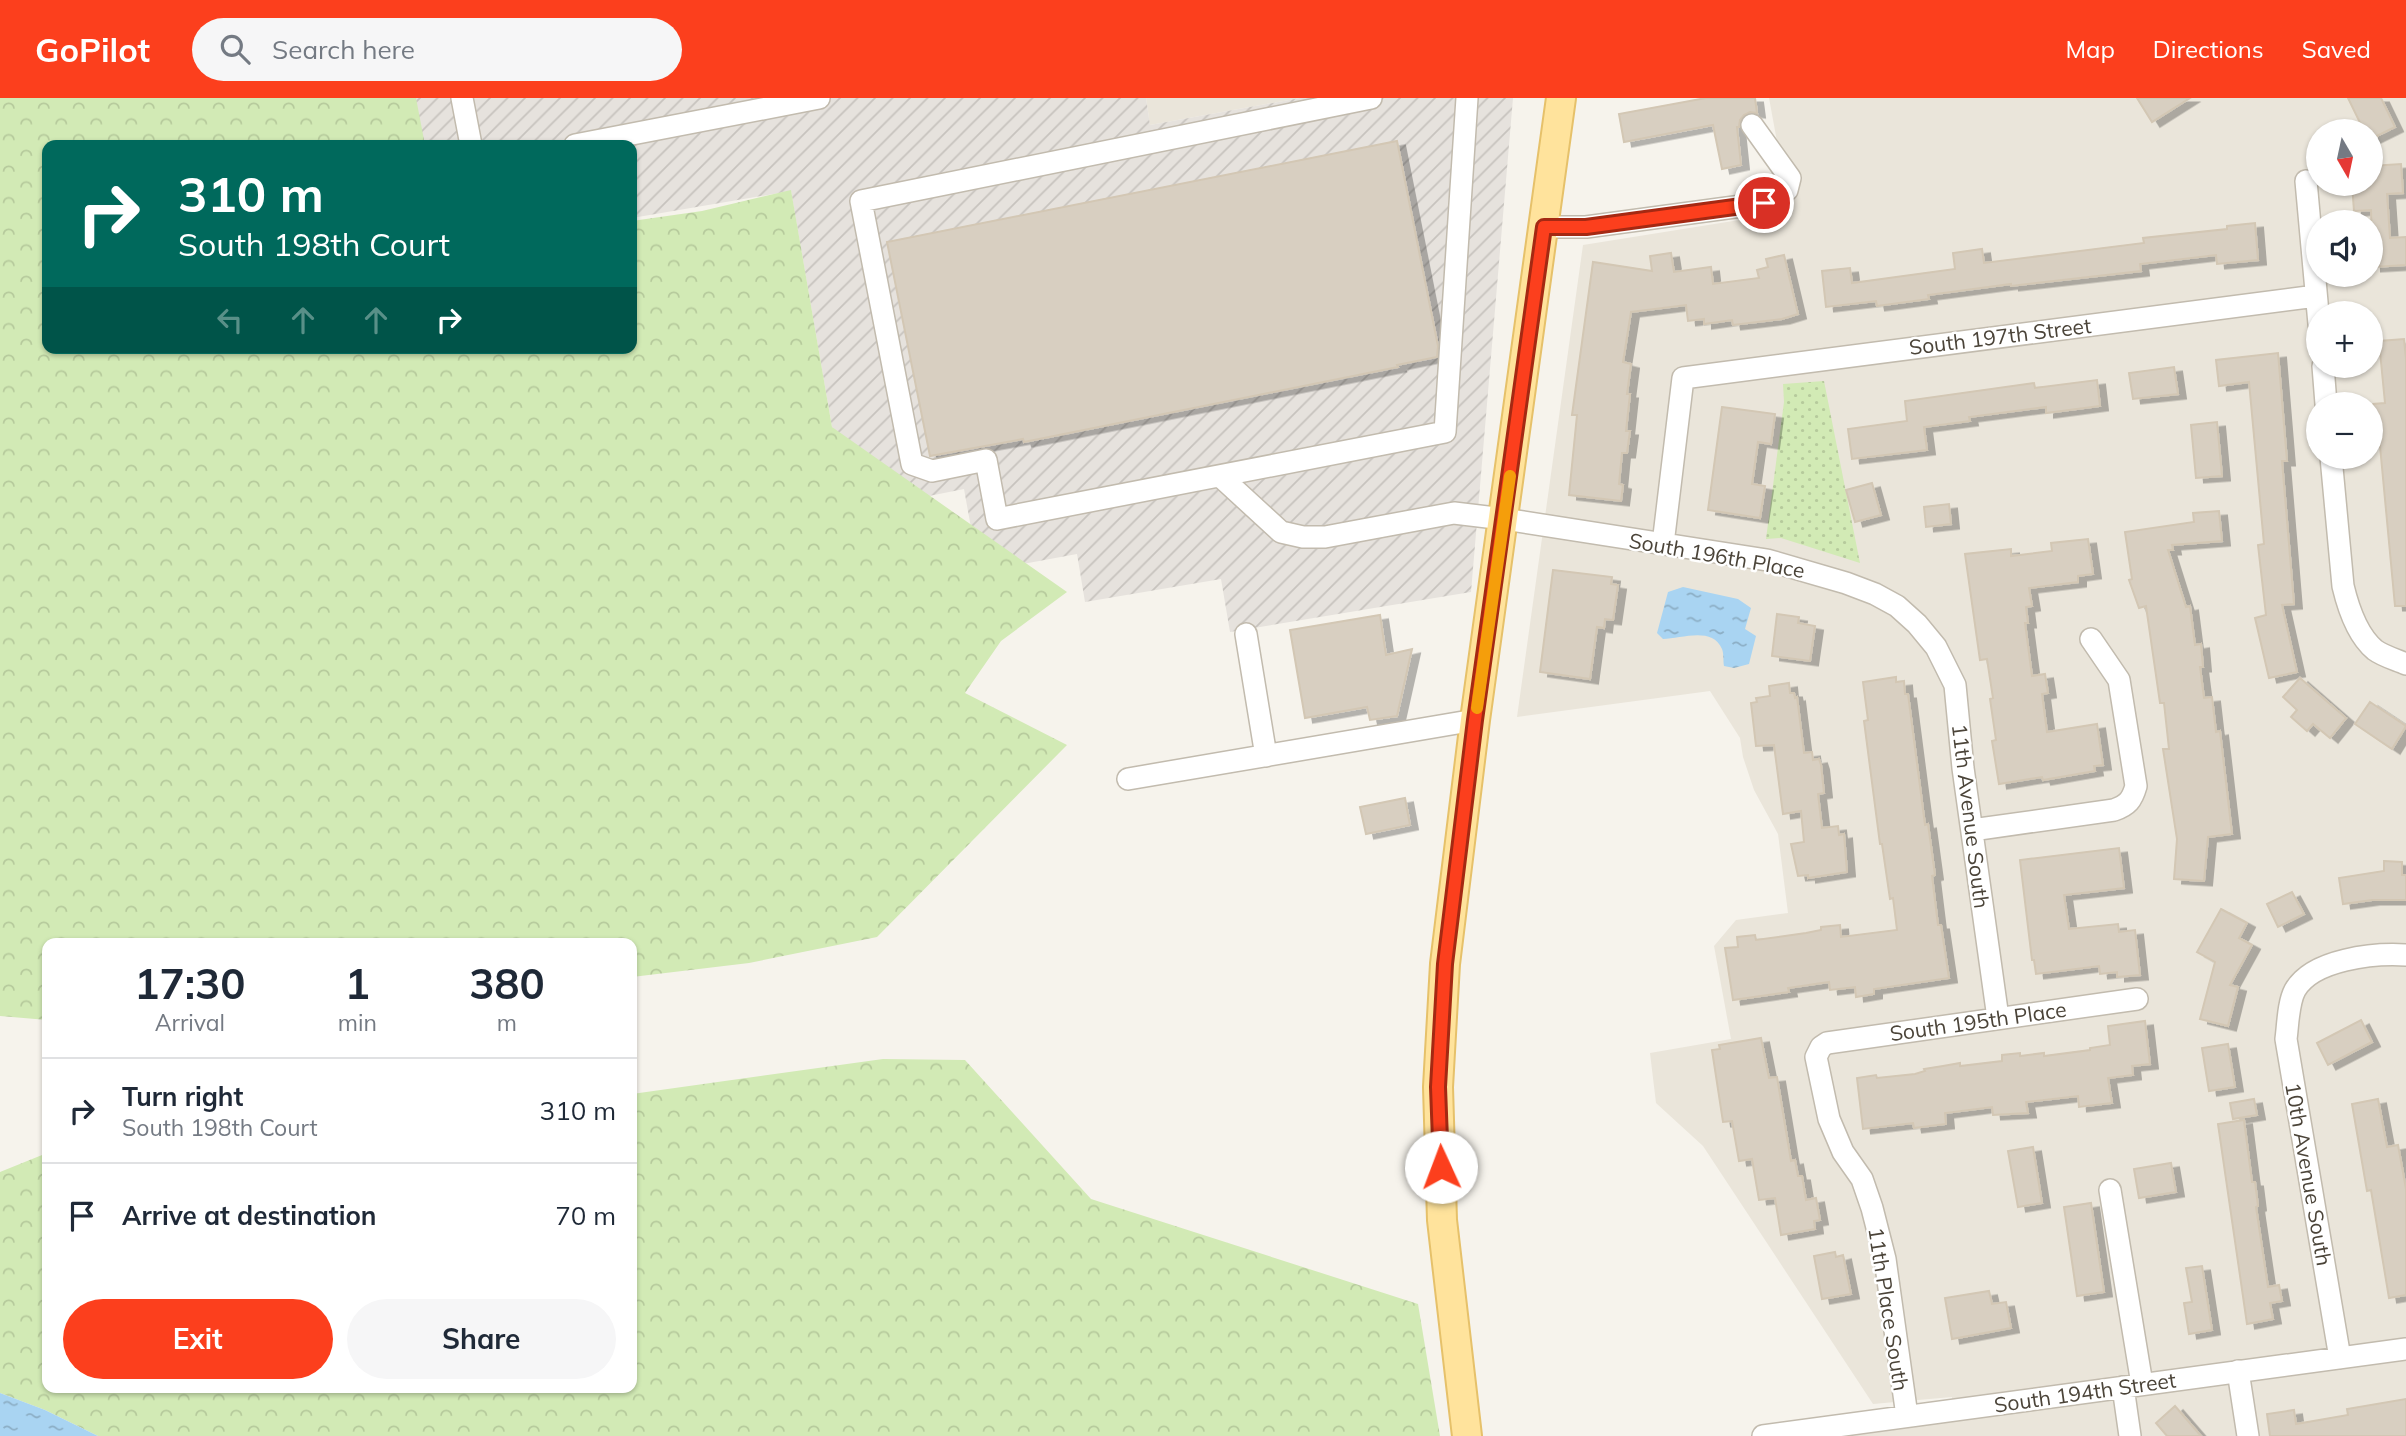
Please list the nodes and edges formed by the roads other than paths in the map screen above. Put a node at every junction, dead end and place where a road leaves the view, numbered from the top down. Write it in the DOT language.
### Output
graph roads {
  1 [pos="462,98"];
  2 [pos="819,98"];
  3 [pos="1371,98"];
  4 [pos="1466,98"];
  5 [pos="1561,98"];
  6 [pos="1752,125"];
  7 [pos="470,140"];
  8 [pos="601,140"];
  9 [pos="2307,196"];
  10 [pos="1544,227"];
  11 [pos="2316,296"];
  12 [pos="2317,301"];
  13 [pos="2332,469"];
  14 [pos="1220,476"];
  15 [pos="1504,519"];
  16 [pos="1662,544"];
  17 [pos="1917,624"];
  18 [pos="1245,634"];
  19 [pos="2091,639"];
  20 [pos="2406,664"];
  21 [pos="1475,720"];
  22 [pos="1266,756"];
  23 [pos="1128,779"];
  24 [pos="1972,830"];
  25 [pos="2406,955"];
  26 [pos="2137,999"];
  27 [pos="1998,1018"];
  28 [pos="1821,1048"];
  29 [pos="2110,1190"];
  30 [pos="2406,1349"];
  31 [pos="2340,1358"];
  32 [pos="2238,1371"];
  33 [pos="2133,1385"];
  34 [pos="1907,1416"];
  35 [pos="1886,1428"];
  36 [pos="1467,1436"];
  37 [pos="1763,1436"];
  38 [pos="2130,1436"];
  39 [pos="2248,1436"];
  1 -- 7 [label="street"];
  2 -- 8 [label="street"];
  3 -- 14 [label="street"];
  4 -- 14 [label="street"];
  5 -- 10 [label="main road"];
  6 -- 10 [label="street"];
  9 -- 11 [label="street"];
  10 -- 15 [label="main road"];
  11 -- 12 [label="street"];
  11 -- 16 [label="street, South 197th Street"];
  13 -- 20 [label="street"];
  14 -- 15 [label="street, South 196th Place"];
  15 -- 16 [label="street, South 196th Place"];
  15 -- 21 [label="main road"];
  16 -- 17 [label="street, South 196th Place"];
  17 -- 24 [label="street, 11th Avenue South"];
  18 -- 22 [label="street"];
  19 -- 24 [label="street"];
  21 -- 22 [label="street"];
  21 -- 36 [label="main road"];
  22 -- 23 [label="street"];
  24 -- 27 [label="street, 11th Avenue South"];
  25 -- 31 [label="street, 10th Avenue South"];
  26 -- 27 [label="street, South 195th Place"];
  27 -- 28 [label="street, South 195th Place"];
  28 -- 34 [label="street, 11th Place South"];
  29 -- 33 [label="street"];
  30 -- 31 [label="street, South 194th Street"];
  31 -- 32 [label="street, South 194th Street"];
  32 -- 33 [label="street, South 194th Street"];
  32 -- 39 [label="street"];
  33 -- 34 [label="street, South 194th Street"];
  33 -- 38 [label="street"];
  34 -- 35 [label="street, South 194th Street"];
  35 -- 37 [label="street, South 194th Street"];
}
